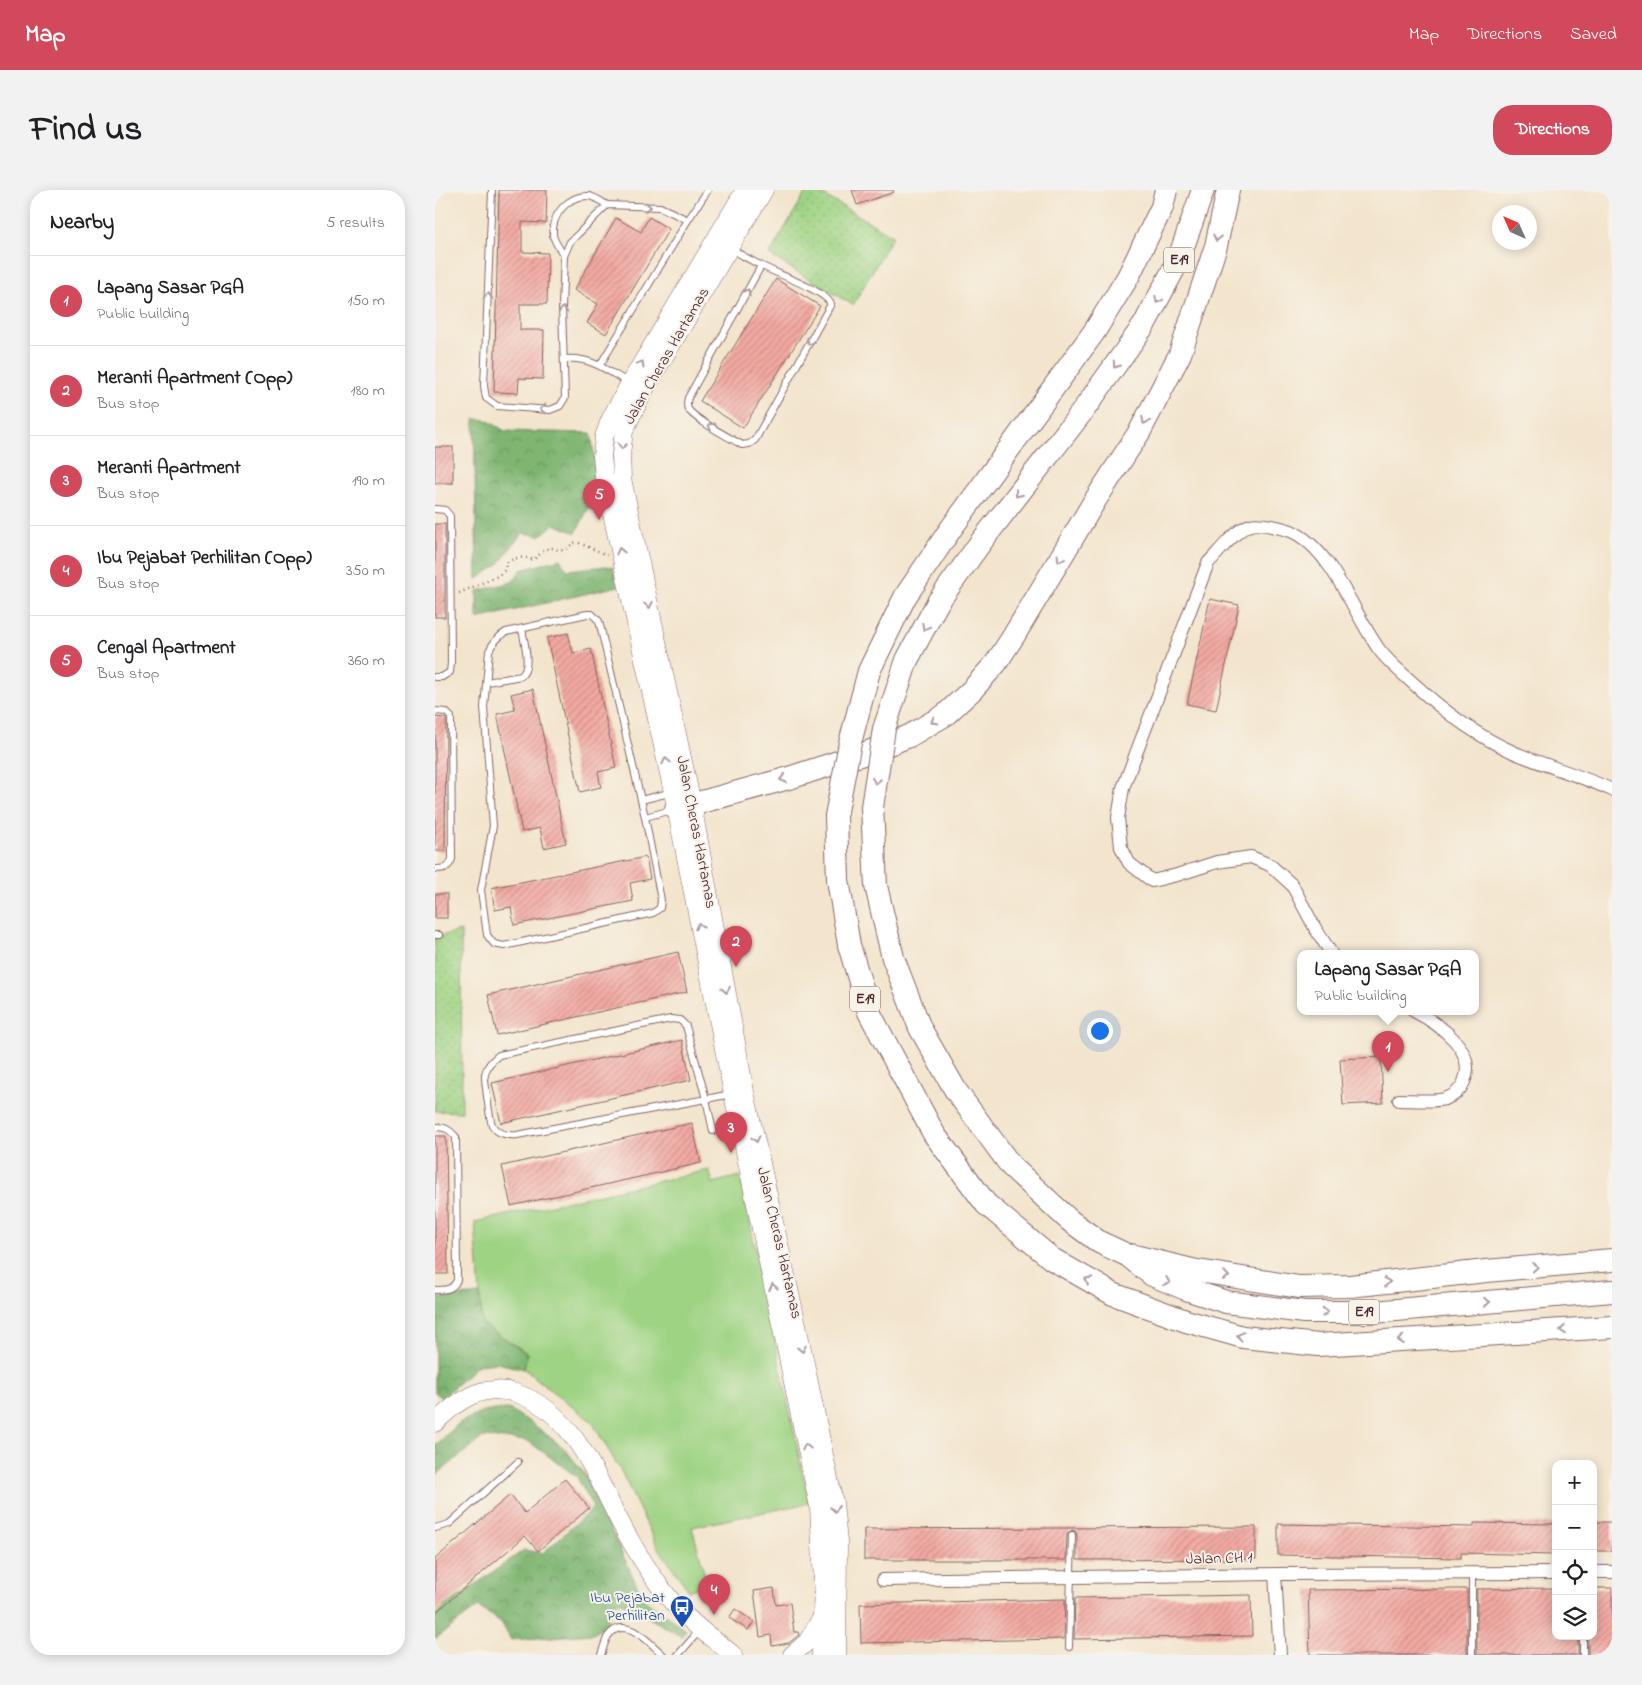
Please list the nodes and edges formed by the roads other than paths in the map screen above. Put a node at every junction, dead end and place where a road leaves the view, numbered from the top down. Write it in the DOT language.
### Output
graph roads {
  1 [pos="492,190"];
  2 [pos="707,190"];
  3 [pos="745,190"];
  4 [pos="764,190"];
  5 [pos="1166,190"];
  6 [pos="1203,190"];
  7 [pos="1228,190"];
  8 [pos="607,205"];
  9 [pos="688,220"];
  10 [pos="722,246"];
  11 [pos="564,256"];
  12 [pos="761,266"];
  13 [pos="565,359"];
  14 [pos="600,365"];
  15 [pos="637,387"];
  16 [pos="435,509"];
  17 [pos="522,628"];
  18 [pos="435,677"];
  19 [pos="487,682"];
  20 [pos="435,711"];
  21 [pos="1612,790"];
  22 [pos="682,798"];
  23 [pos="641,800"];
  24 [pos="645,817"];
  25 [pos="435,869"];
  26 [pos="1329,950"];
  27 [pos="1421,1015"];
  28 [pos="739,1093"];
  29 [pos="706,1098"];
  30 [pos="1399,1100"];
  31 [pos="435,1127"];
  32 [pos="713,1131"];
  33 [pos="1127,1255"];
  34 [pos="1612,1260"];
  35 [pos="435,1290"];
  36 [pos="1612,1291"];
  37 [pos="1612,1327"];
  38 [pos="435,1423"];
  39 [pos="518,1462"];
  40 [pos="435,1528"];
  41 [pos="1072,1535"];
  42 [pos="1597,1572"];
  43 [pos="1612,1572"];
  44 [pos="1472,1573"];
  45 [pos="1552,1573"];
  46 [pos="1275,1574"];
  47 [pos="1071,1577"];
  48 [pos="883,1580"];
  49 [pos="831,1581"];
  50 [pos="822,1616"];
  51 [pos="701,1630"];
  52 [pos="1583,1640"];
  53 [pos="1069,1647"];
  54 [pos="725,1652"];
  55 [pos="601,1655"];
  56 [pos="663,1655"];
  57 [pos="678,1655"];
  58 [pos="746,1655"];
  59 [pos="793,1655"];
  60 [pos="821,1655"];
  61 [pos="837,1655"];
  62 [pos="1280,1655"];
  63 [pos="1472,1655"];
  64 [pos="1583,1655"];
  13 -- 1 [label="lane, one-way"];
  2 -- 9 [label="lane"];
  3 -- 10 [label="street, Jalan Cheras Hartamas"];
  4 -- 10 [label="street, Jalan Cheras Hartamas"];
  37 -- 5 [label="highway, E19, one-way, bridge"];
  6 -- 33 [label="highway, E19, one-way, bridge"];
  7 -- 22 [label="highway, one-way"];
  8 -- 9 [label="lane, one-way"];
  8 -- 11 [label="lane"];
  8 -- 11 [label="lane"];
  9 -- 14 [label="lane"];
  10 -- 12 [label="lane"];
  10 -- 15 [label="street, Jalan Cheras Hartamas"];
  13 -- 11 [label="lane, one-way"];
  12 -- 12 [label="lane, one-way"];
  13 -- 14 [label="lane"];
  14 -- 15 [label="lane"];
  15 -- 22 [label="street, Jalan Cheras Hartamas, one-way"];
  22 -- 15 [label="street, Jalan Cheras Hartamas, one-way"];
  16 -- 18 [label="lane"];
  17 -- 19 [label="lane"];
  17 -- 19 [label="lane"];
  17 -- 23 [label="lane"];
  19 -- 24 [label="lane"];
  20 -- 25 [label="lane"];
  21 -- 26 [label="street"];
  22 -- 23 [label="lane"];
  22 -- 24 [label="lane"];
  22 -- 28 [label="street, Jalan Cheras Hartamas"];
  23 -- 24 [label="lane"];
  27 -- 30 [label="street"];
  28 -- 29 [label="lane"];
  28 -- 49 [label="street, Jalan Cheras Hartamas"];
  29 -- 29 [label="lane"];
  29 -- 32 [label="lane"];
  31 -- 35 [label="lane"];
  33 -- 34 [label="highway, one-way"];
  33 -- 36 [label="highway, E19, one-way"];
  38 -- 51 [label="street"];
  39 -- 40 [label="lane"];
  41 -- 47 [label="lane"];
  42 -- 43 [label="street"];
  44 -- 45 [label="street, Jalan CH 1"];
  44 -- 46 [label="street, Jalan CH 1"];
  44 -- 63 [label="lane"];
  46 -- 47 [label="street, Jalan CH 1"];
  46 -- 62 [label="street"];
  47 -- 48 [label="street, Jalan CH 1"];
  47 -- 53 [label="lane"];
  49 -- 50 [label="street, Jalan Cheras Hartamas"];
  49 -- 61 [label="street, Jalan Cheras Hartamas"];
  50 -- 59 [label="street"];
  50 -- 60 [label="street, Jalan Cheras Hartamas"];
  51 -- 54 [label="street"];
  51 -- 57 [label="lane"];
  52 -- 64 [label="lane"];
  54 -- 58 [label="street"];
  55 -- 56 [label="lane"];
}
